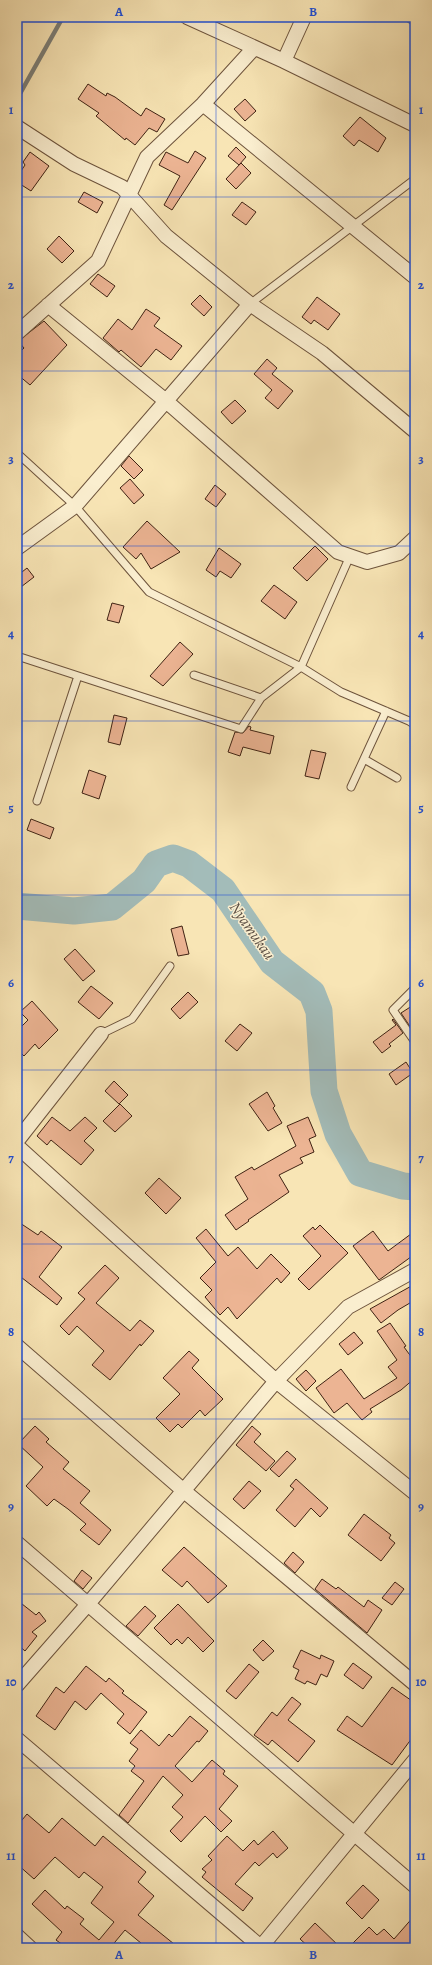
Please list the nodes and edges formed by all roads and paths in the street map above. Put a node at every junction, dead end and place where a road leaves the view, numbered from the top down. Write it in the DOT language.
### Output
graph roads {
  1 [pos="187,17"];
  2 [pos="304,17"];
  3 [pos="254,48"];
  4 [pos="284,61"];
  5 [pos="203,104"];
  6 [pos="415,125"];
  7 [pos="17,127"];
  8 [pos="415,179"];
  9 [pos="130,196"];
  10 [pos="353,226"];
  11 [pos="415,276"];
  12 [pos="250,304"];
  13 [pos="48,305"];
  14 [pos="17,333"];
  15 [pos="166,401"];
  16 [pos="415,431"];
  17 [pos="17,453"];
  18 [pos="75,506"];
  19 [pos="415,538"];
  20 [pos="17,548"];
  21 [pos="350,556"];
  22 [pos="17,656"];
  23 [pos="301,667"];
  24 [pos="194,674"];
  25 [pos="78,676"];
  26 [pos="262,698"];
  27 [pos="386,711"];
  28 [pos="415,725"];
  29 [pos="364,759"];
  30 [pos="397,778"];
  31 [pos="351,787"];
  32 [pos="36,801"];
  33 [pos="170,966"];
  34 [pos="415,988"];
  35 [pos="101,1034"];
  36 [pos="415,1042"];
  37 [pos="17,1141"];
  38 [pos="17,1146"];
  39 [pos="415,1270"];
  40 [pos="17,1346"];
  41 [pos="276,1381"];
  42 [pos="184,1491"];
  43 [pos="415,1493"];
  44 [pos="17,1543"];
  45 [pos="88,1604"];
  46 [pos="415,1684"];
  47 [pos="17,1685"];
  48 [pos="17,1739"];
  49 [pos="415,1760"];
  50 [pos="354,1834"];
  51 [pos="415,1886"];
  52 [pos="17,1936"];
  53 [pos="30,1948"];
  54 [pos="261,1948"];
  1 -- 3 [label="street"];
  2 -- 4 [label="street"];
  3 -- 4 [label="street"];
  3 -- 5 [label="street"];
  4 -- 6 [label="street"];
  5 -- 9 [label="street"];
  5 -- 10 [label="street"];
  7 -- 9 [label="street"];
  8 -- 10 [label="lane"];
  9 -- 12 [label="street"];
  9 -- 13 [label="street"];
  10 -- 11 [label="street"];
  10 -- 12 [label="lane"];
  12 -- 15 [label="street"];
  12 -- 16 [label="street"];
  13 -- 14 [label="street"];
  13 -- 15 [label="street"];
  15 -- 18 [label="street"];
  15 -- 21 [label="street"];
  17 -- 18 [label="lane"];
  18 -- 20 [label="street"];
  18 -- 23 [label="lane"];
  19 -- 21 [label="street"];
  21 -- 23 [label="lane"];
  22 -- 25 [label="lane"];
  23 -- 26 [label="lane"];
  23 -- 27 [label="lane"];
  24 -- 26 [label="lane"];
  25 -- 26 [label="lane"];
  25 -- 32 [label="lane"];
  27 -- 28 [label="lane"];
  27 -- 29 [label="lane"];
  29 -- 30 [label="lane"];
  29 -- 31 [label="lane"];
  33 -- 35 [label="lane"];
  34 -- 36 [label="lane"];
  35 -- 37 [label="street"];
  38 -- 41 [label="street"];
  39 -- 41 [label="street"];
  40 -- 42 [label="street"];
  41 -- 42 [label="street"];
  41 -- 43 [label="street"];
  42 -- 45 [label="street"];
  42 -- 46 [label="street"];
  44 -- 45 [label="street"];
  45 -- 47 [label="street"];
  45 -- 50 [label="street"];
  48 -- 54 [label="street"];
  49 -- 50 [label="street"];
  50 -- 51 [label="street"];
  50 -- 54 [label="street"];
  52 -- 53 [label="street"];
}
